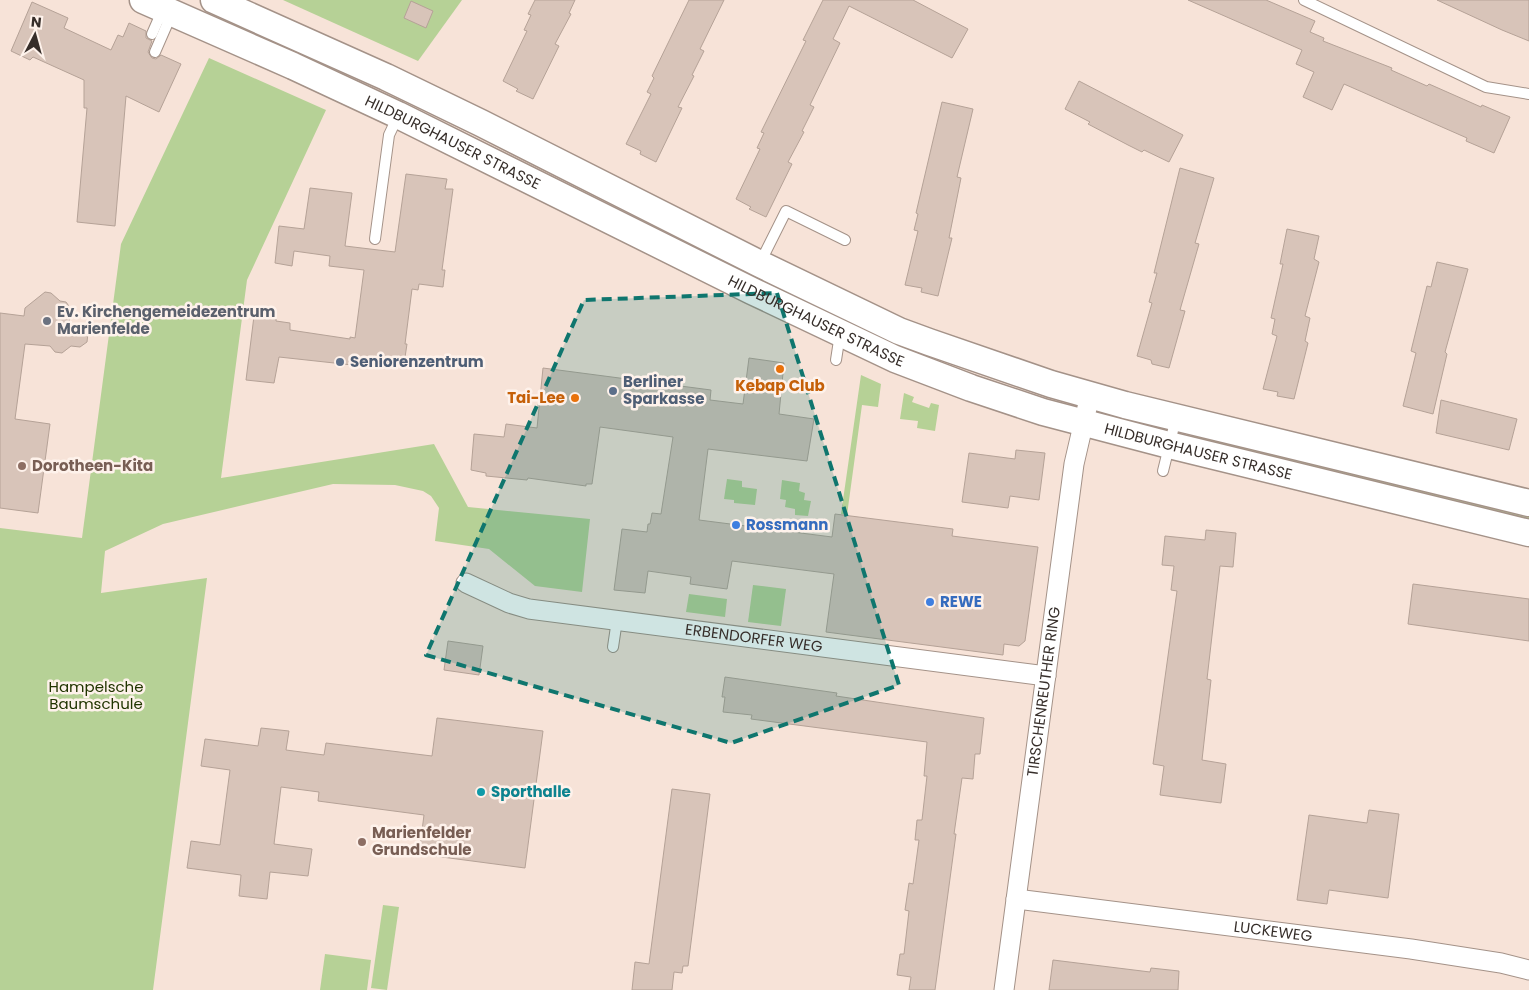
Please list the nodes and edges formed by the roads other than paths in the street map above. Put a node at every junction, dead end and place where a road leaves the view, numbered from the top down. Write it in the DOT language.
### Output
graph roads {
  1 [pos="214,0"];
  2 [pos="1304,0"];
  3 [pos="159,7"];
  4 [pos="152,34"];
  5 [pos="154,52"];
  6 [pos="1529,94"];
  7 [pos="398,115"];
  8 [pos="375,239"];
  9 [pos="845,240"];
  10 [pos="760,264"];
  11 [pos="840,333"];
  12 [pos="836,360"];
  13 [pos="994,380"];
  14 [pos="1090,395"];
  15 [pos="1176,417"];
  16 [pos="1082,422"];
  17 [pos="1169,445"];
  18 [pos="1163,471"];
  19 [pos="1529,503"];
  20 [pos="1529,533"];
  21 [pos="466,583"];
  22 [pos="617,620"];
  23 [pos="613,647"];
  24 [pos="1046,676"];
  25 [pos="1016,899"];
  26 [pos="1529,970"];
  27 [pos="1004,990"];
  1 -- 10 [label="main road, HILDBURGHAUSER STRASSE"];
  2 -- 6 [label="lane"];
  3 -- 4 [label="lane"];
  3 -- 5 [label="lane"];
  3 -- 7 [label="main road, HILDBURGHAUSER STRASSE"];
  7 -- 8 [label="lane"];
  7 -- 11 [label="main road, HILDBURGHAUSER STRASSE"];
  9 -- 10 [label="lane"];
  10 -- 13 [label="main road, HILDBURGHAUSER STRASSE"];
  11 -- 12 [label="lane"];
  11 -- 13 [label="main road, HILDBURGHAUSER STRASSE"];
  13 -- 14 [label="main road, HILDBURGHAUSER STRASSE"];
  13 -- 16 [label="main road, HILDBURGHAUSER STRASSE"];
  14 -- 15 [label="main road, HILDBURGHAUSER STRASSE"];
  14 -- 16 [label="street, TIRSCHENREUTHER RING"];
  15 -- 17 [label="lane"];
  15 -- 19 [label="main road, HILDBURGHAUSER STRASSE"];
  16 -- 17 [label="main road, HILDBURGHAUSER STRASSE"];
  16 -- 24 [label="street, TIRSCHENREUTHER RING"];
  17 -- 18 [label="lane"];
  17 -- 20 [label="main road, HILDBURGHAUSER STRASSE"];
  21 -- 22 [label="street, ERBENDORFER WEG"];
  22 -- 23 [label="lane"];
  22 -- 24 [label="street, ERBENDORFER WEG"];
  24 -- 25 [label="street, TIRSCHENREUTHER RING"];
  25 -- 26 [label="street, LUCKEWEG"];
  25 -- 27 [label="street, TIRSCHENREUTHER RING"];
}
